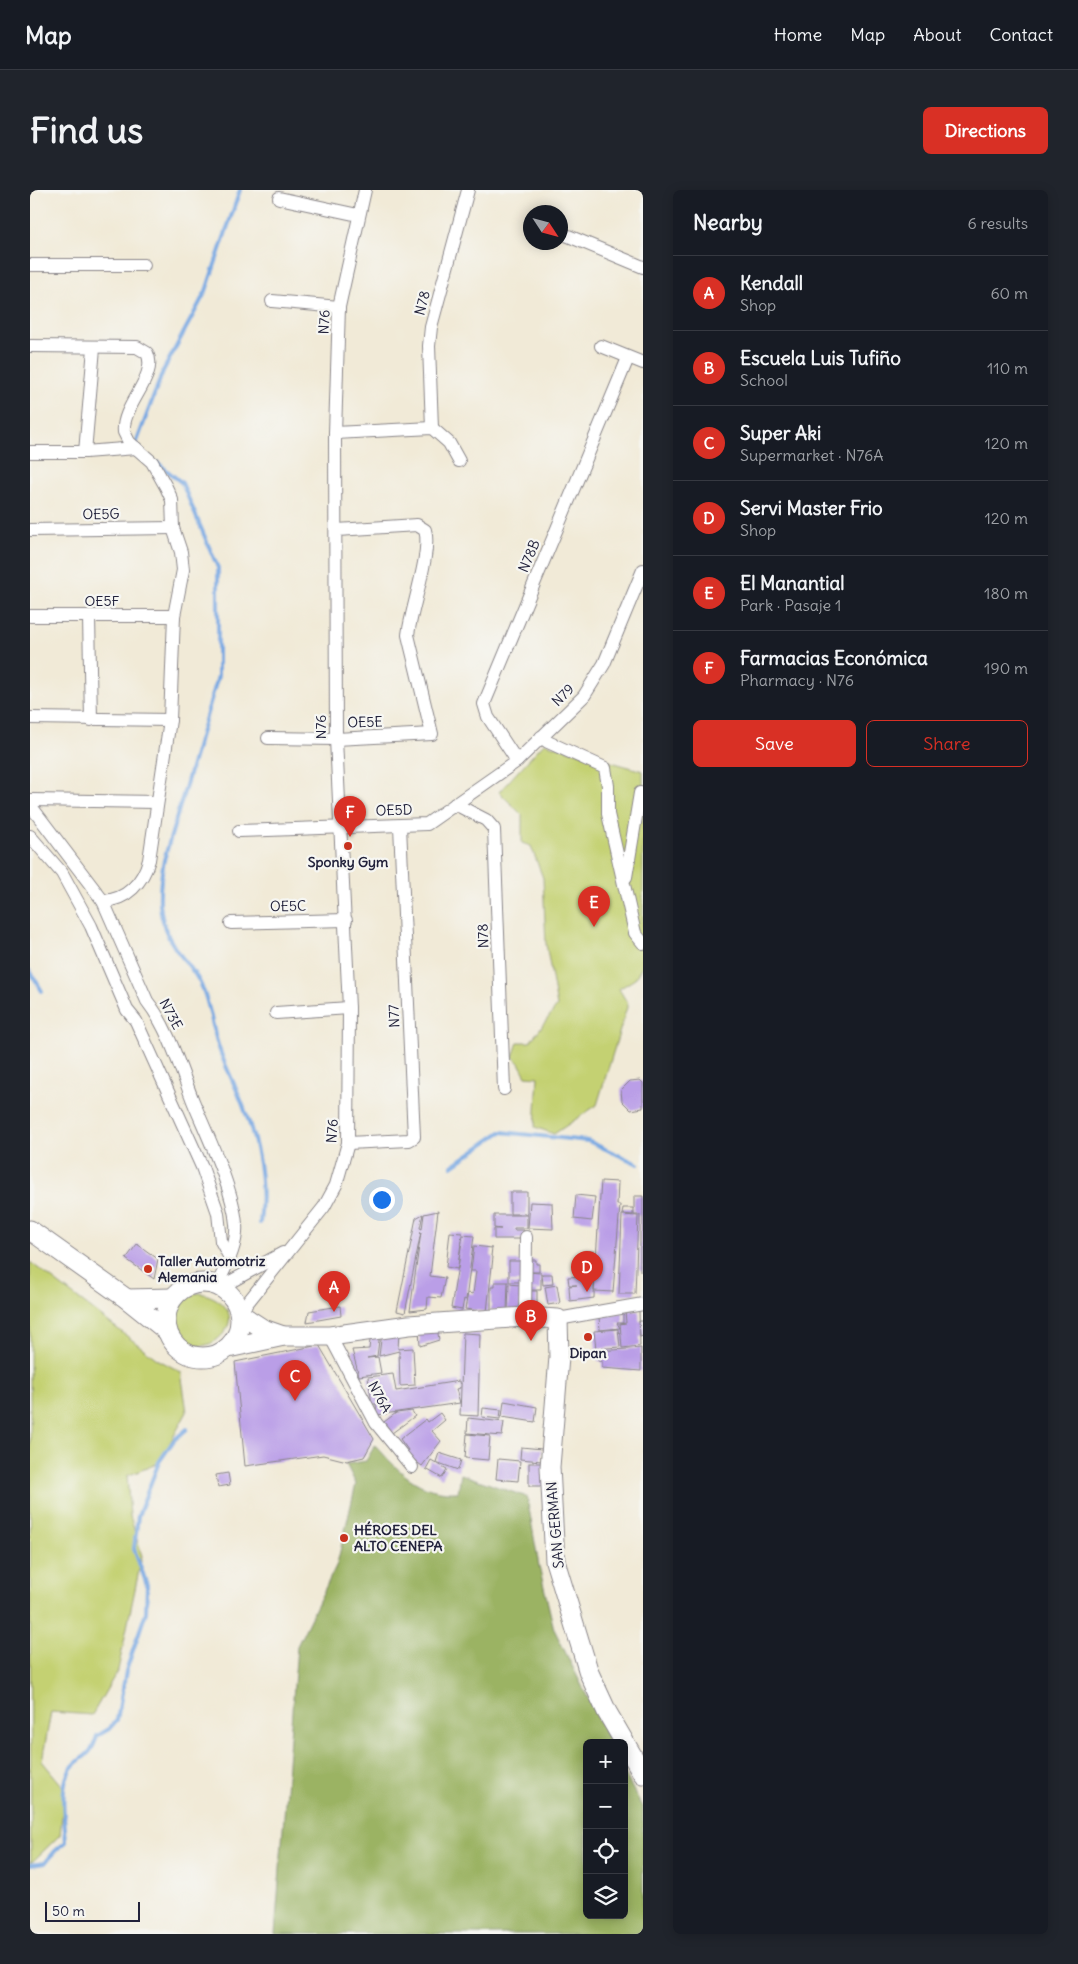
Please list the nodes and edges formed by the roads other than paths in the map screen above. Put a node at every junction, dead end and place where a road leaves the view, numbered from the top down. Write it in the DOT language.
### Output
graph roads {
  1 [pos="365,190"];
  2 [pos="468,190"];
  3 [pos="279,198"];
  4 [pos="358,215"];
  5 [pos="568,236"];
  6 [pos="30,265"];
  7 [pos="144,265"];
  8 [pos="643,267"];
  9 [pos="272,301"];
  10 [pos="339,307"];
  11 [pos="30,346"];
  12 [pos="601,346"];
  13 [pos="94,348"];
  14 [pos="628,358"];
  15 [pos="643,363"];
  16 [pos="432,428"];
  17 [pos="335,433"];
  18 [pos="136,448"];
  19 [pos="30,452"];
  20 [pos="85,452"];
  21 [pos="459,461"];
  22 [pos="173,528"];
  23 [pos="30,530"];
  24 [pos="337,530"];
  25 [pos="643,570"];
  26 [pos="30,616"];
  27 [pos="174,616"];
  28 [pos="89,617"];
  29 [pos="30,718"];
  30 [pos="91,720"];
  31 [pos="170,720"];
  32 [pos="541,737"];
  33 [pos="268,738"];
  34 [pos="336,739"];
  35 [pos="517,761"];
  36 [pos="642,791"];
  37 [pos="30,800"];
  38 [pos="157,802"];
  39 [pos="455,804"];
  40 [pos="30,805"];
  41 [pos="643,806"];
  42 [pos="400,826"];
  43 [pos="341,828"];
  44 [pos="239,831"];
  45 [pos="30,836"];
  46 [pos="625,886"];
  47 [pos="103,901"];
  48 [pos="346,920"];
  49 [pos="232,923"];
  50 [pos="643,943"];
  51 [pos="349,1008"];
  52 [pos="156,1012"];
  53 [pos="276,1013"];
  54 [pos="136,1021"];
  55 [pos="166,1035"];
  56 [pos="146,1045"];
  57 [pos="504,1089"];
  58 [pos="348,1143"];
  59 [pos="218,1163"];
  60 [pos="202,1167"];
  61 [pos="30,1230"];
  62 [pos="526,1237"];
  63 [pos="289,1250"];
  64 [pos="230,1258"];
  65 [pos="219,1286"];
  66 [pos="172,1298"];
  67 [pos="127,1299"];
  68 [pos="643,1304"];
  69 [pos="240,1313"];
  70 [pos="525,1317"];
  71 [pos="558,1319"];
  72 [pos="166,1331"];
  73 [pos="284,1336"];
  74 [pos="330,1336"];
  75 [pos="228,1348"];
  76 [pos="412,1467"];
  77 [pos="643,1774"];
  1 -- 4 [label="street, N76"];
  2 -- 16 [label="street, N78"];
  3 -- 4 [label="street"];
  4 -- 10 [label="street, N76"];
  5 -- 8 [label="street"];
  6 -- 7 [label="street"];
  9 -- 10 [label="street"];
  10 -- 17 [label="street, N76"];
  11 -- 13 [label="street"];
  12 -- 14 [label="street"];
  13 -- 18 [label="street"];
  13 -- 20 [label="street"];
  14 -- 15 [label="street"];
  14 -- 35 [label="street, N78B"];
  16 -- 17 [label="street"];
  16 -- 21 [label="street"];
  17 -- 24 [label="street, N76"];
  18 -- 20 [label="street"];
  18 -- 22 [label="street"];
  19 -- 20 [label="street"];
  22 -- 23 [label="street, OE5G"];
  22 -- 27 [label="street"];
  24 -- 34 [label="street, N76"];
  24 -- 34 [label="street, OE5E"];
  25 -- 32 [label="street, N79"];
  26 -- 28 [label="street, OE5F"];
  27 -- 28 [label="street, OE5F"];
  27 -- 31 [label="street"];
  28 -- 30 [label="street"];
  29 -- 30 [label="street"];
  30 -- 31 [label="street"];
  31 -- 38 [label="street"];
  32 -- 35 [label="street, N79"];
  32 -- 46 [label="street"];
  33 -- 34 [label="street, OE5E"];
  34 -- 43 [label="street, N76"];
  35 -- 39 [label="street, N79"];
  36 -- 41 [label="street"];
  36 -- 46 [label="street"];
  37 -- 38 [label="street"];
  38 -- 47 [label="street"];
  39 -- 42 [label="street, OE5D"];
  39 -- 57 [label="street, N78"];
  40 -- 47 [label="street, N73E"];
  42 -- 43 [label="street, OE5D"];
  42 -- 58 [label="street, N77"];
  43 -- 44 [label="street, OE5D"];
  43 -- 48 [label="street, N76"];
  45 -- 54 [label="street"];
  46 -- 50 [label="street"];
  47 -- 52 [label="street, N73E"];
  48 -- 49 [label="street, OE5C"];
  48 -- 51 [label="street, N76"];
  51 -- 53 [label="street"];
  51 -- 58 [label="street, N76"];
  52 -- 54 [label="street"];
  52 -- 55 [label="street, N73E"];
  54 -- 56 [label="street"];
  55 -- 56 [label="street"];
  55 -- 59 [label="street, N73E"];
  56 -- 60 [label="street"];
  58 -- 63 [label="street, N76"];
  59 -- 60 [label="street"];
  59 -- 64 [label="street, N73E"];
  60 -- 64 [label="street"];
  61 -- 67 [label="main road"];
  62 -- 70 [label="street"];
  63 -- 65 [label="street, N76"];
  63 -- 69 [label="street, N76"];
  64 -- 65 [label="street, N73E"];
  65 -- 66 [label="main road"];
  65 -- 69 [label="main road"];
  66 -- 67 [label="main road"];
  66 -- 72 [label="main road"];
  67 -- 72 [label="main road"];
  68 -- 71 [label="street"];
  69 -- 73 [label="main road"];
  69 -- 75 [label="main road"];
  70 -- 71 [label="main road"];
  70 -- 74 [label="main road"];
  71 -- 77 [label="main road, SAN GERMAN"];
  72 -- 75 [label="main road"];
  73 -- 74 [label="main road"];
  73 -- 75 [label="main road"];
  74 -- 76 [label="street, N76A"];
}
